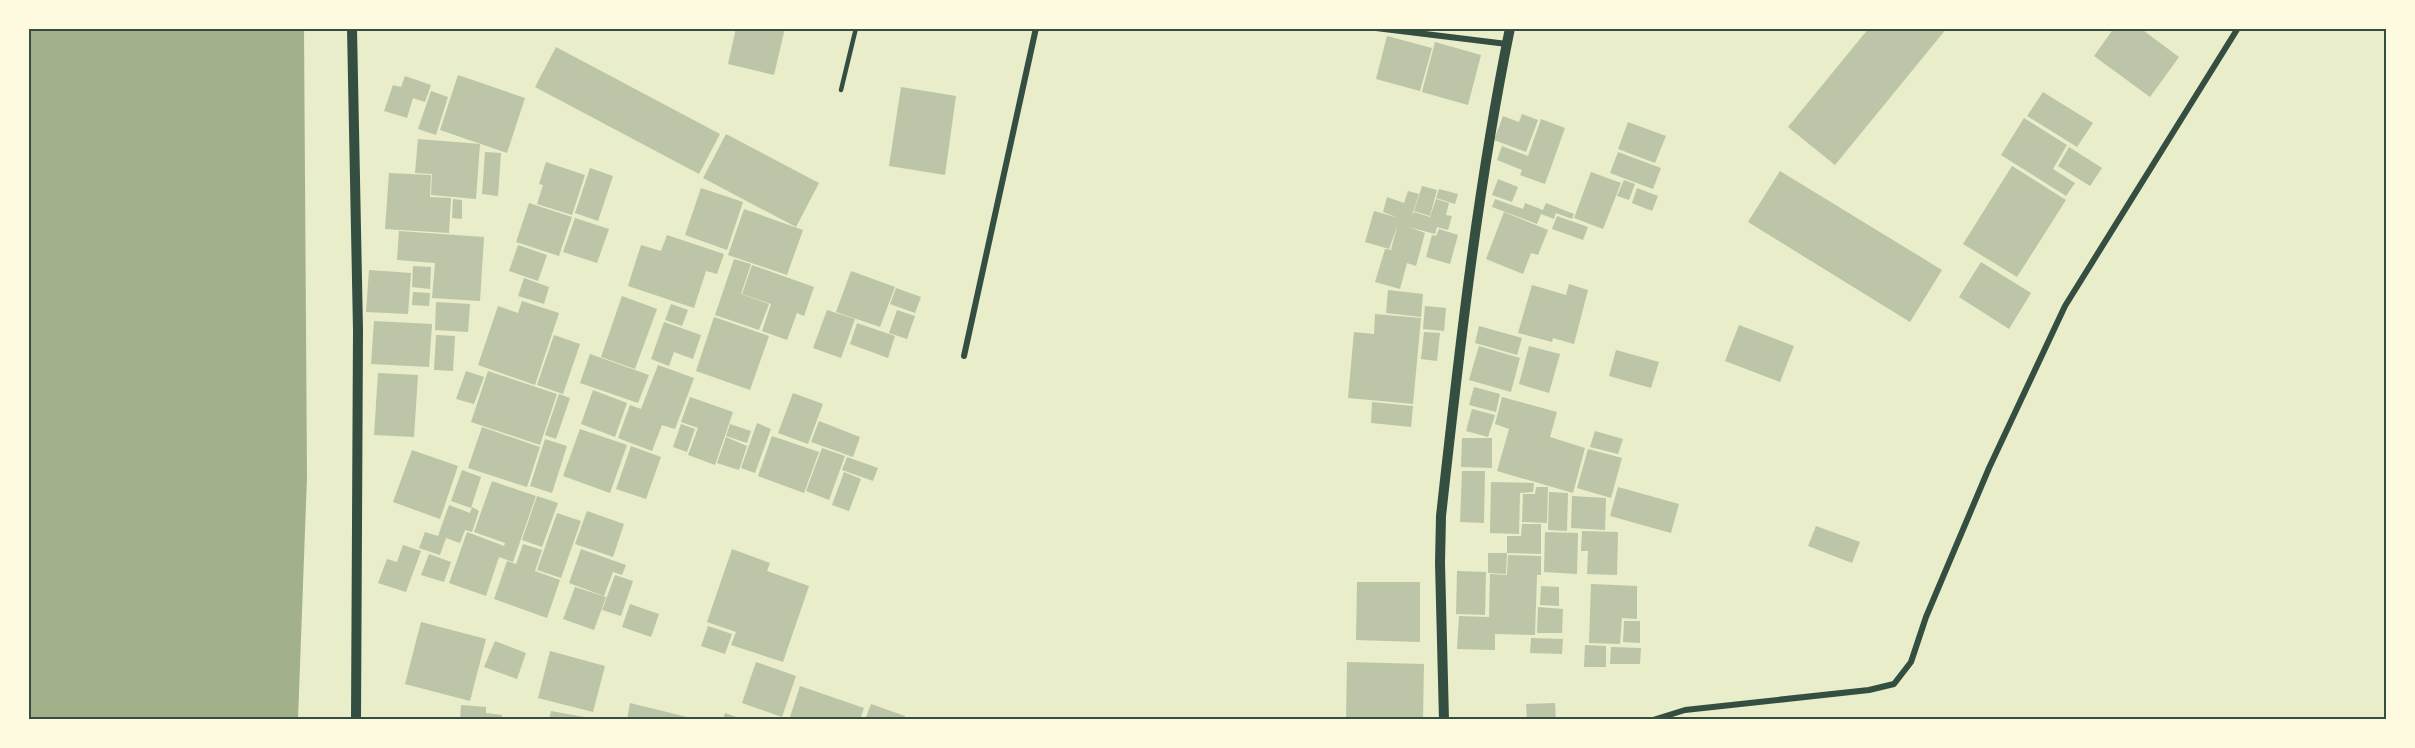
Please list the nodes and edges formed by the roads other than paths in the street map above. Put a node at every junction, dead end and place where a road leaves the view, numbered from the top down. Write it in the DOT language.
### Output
graph roads {
  1 [pos="352,28"];
  2 [pos="856,28"];
  3 [pos="1036,28"];
  4 [pos="1376,28"];
  5 [pos="1510,28"];
  6 [pos="2238,28"];
  7 [pos="1507,45"];
  8 [pos="841,90"];
  9 [pos="964,356"];
  10 [pos="356,720"];
  11 [pos="1444,720"];
  12 [pos="1653,720"];
  1 -- 10 [label="street"];
  2 -- 8 [label="lane"];
  3 -- 9 [label="street"];
  4 -- 7 [label="street"];
  5 -- 7 [label="street"];
  6 -- 12 [label="street"];
  7 -- 11 [label="street"];
}
